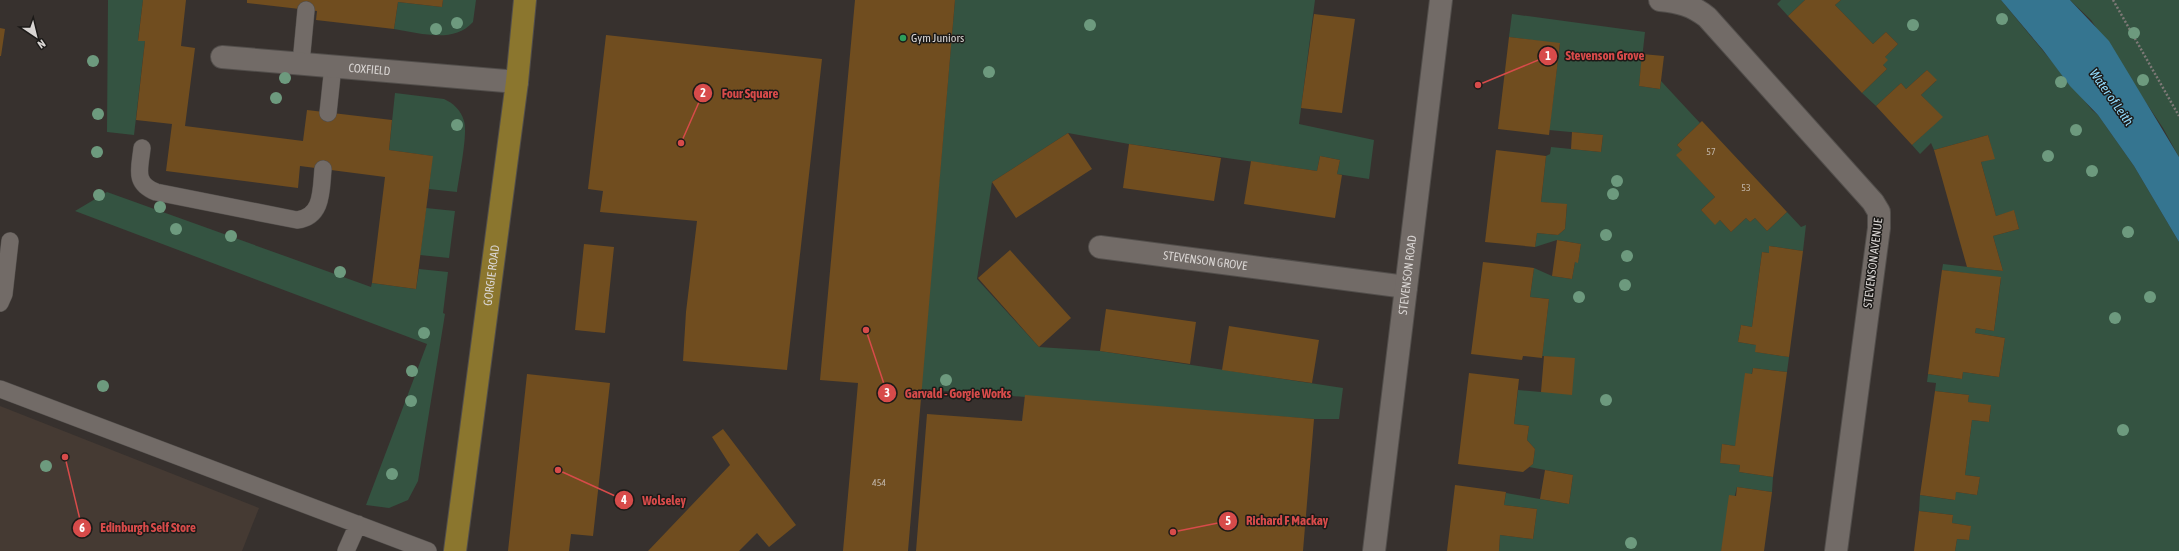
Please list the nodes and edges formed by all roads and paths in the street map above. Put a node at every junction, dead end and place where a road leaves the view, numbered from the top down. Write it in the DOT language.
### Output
graph roads {
  1 [pos="525,0"];
  2 [pos="1441,0"];
  3 [pos="1660,0"];
  4 [pos="2113,0"];
  5 [pos="306,10"];
  6 [pos="222,57"];
  7 [pos="301,63"];
  8 [pos="333,66"];
  9 [pos="517,82"];
  10 [pos="328,113"];
  11 [pos="2179,116"];
  12 [pos="142,148"];
  13 [pos="323,169"];
  14 [pos="10,241"];
  15 [pos="1100,247"];
  16 [pos="1406,287"];
  17 [pos="0,303"];
  18 [pos="0,389"];
  19 [pos="358,524"];
  20 [pos="346,551"];
  21 [pos="428,551"];
  22 [pos="455,551"];
  23 [pos="1374,551"];
  24 [pos="1836,551"];
  1 -- 9 [label="main road, GORGIE ROAD"];
  2 -- 16 [label="street, STEVENSON ROAD"];
  3 -- 24 [label="street, STEVENSON AVENUE"];
  4 -- 11 [label="path"];
  5 -- 7 [label="lane"];
  6 -- 7 [label="street, COXFIELD"];
  7 -- 8 [label="street, COXFIELD"];
  8 -- 9 [label="street, COXFIELD"];
  8 -- 10 [label="lane"];
  9 -- 22 [label="main road, GORGIE ROAD"];
  12 -- 13 [label="lane"];
  14 -- 17 [label="lane"];
  15 -- 16 [label="street, STEVENSON GROVE"];
  16 -- 23 [label="street, STEVENSON ROAD"];
  18 -- 19 [label="lane"];
  19 -- 20 [label="lane"];
  19 -- 21 [label="lane"];
}
